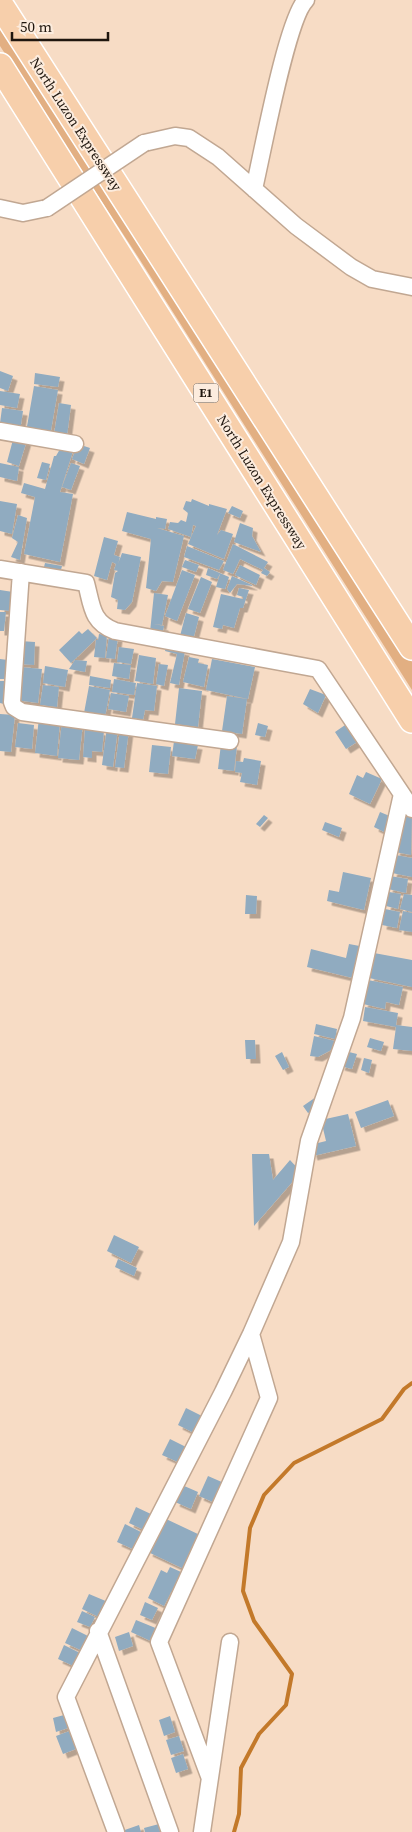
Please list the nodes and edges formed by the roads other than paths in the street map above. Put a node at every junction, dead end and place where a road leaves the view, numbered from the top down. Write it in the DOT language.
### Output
graph roads {
  1 [pos="306,0"];
  2 [pos="0,4"];
  3 [pos="0,66"];
  4 [pos="254,189"];
  5 [pos="0,208"];
  6 [pos="412,287"];
  7 [pos="0,431"];
  8 [pos="75,444"];
  9 [pos="0,569"];
  10 [pos="21,572"];
  11 [pos="412,647"];
  12 [pos="412,720"];
  13 [pos="230,741"];
  14 [pos="402,794"];
  15 [pos="412,808"];
  16 [pos="251,1334"];
  17 [pos="98,1631"];
  18 [pos="230,1642"];
  19 [pos="209,1776"];
  20 [pos="116,1832"];
  21 [pos="170,1832"];
  22 [pos="202,1832"];
  1 -- 4 [label="street"];
  2 -- 11 [label="highway, North Luzon Expressway"];
  3 -- 12 [label="highway, North Luzon Expressway / E1"];
  4 -- 5 [label="street, bridge"];
  4 -- 6 [label="street"];
  7 -- 8 [label="street"];
  9 -- 10 [label="street"];
  10 -- 13 [label="street"];
  10 -- 14 [label="street"];
  14 -- 15 [label="street"];
  14 -- 16 [label="street"];
  16 -- 17 [label="street"];
  16 -- 19 [label="street"];
  17 -- 20 [label="street"];
  17 -- 21 [label="street"];
  18 -- 19 [label="street"];
  19 -- 22 [label="street"];
}
